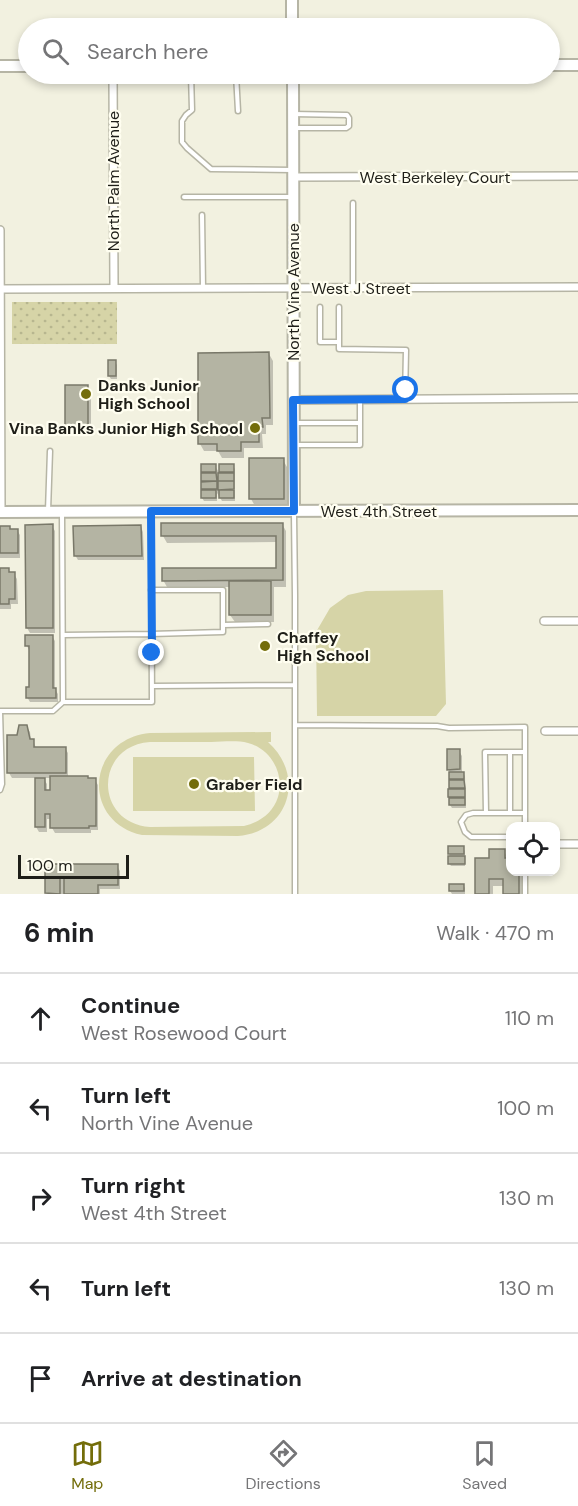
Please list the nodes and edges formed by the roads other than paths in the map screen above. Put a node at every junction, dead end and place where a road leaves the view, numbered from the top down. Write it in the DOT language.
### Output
graph roads {
  1 [pos="292,0"];
  2 [pos="292,18"];
  3 [pos="560,65"];
  4 [pos="578,65"];
  5 [pos="0,66"];
  6 [pos="18,66"];
  7 [pos="112,84"];
  8 [pos="191,84"];
  9 [pos="237,84"];
  10 [pos="292,84"];
  11 [pos="238,111"];
  12 [pos="293,114"];
  13 [pos="293,128"];
  14 [pos="293,173"];
  15 [pos="578,176"];
  16 [pos="184,197"];
  17 [pos="293,197"];
  18 [pos="353,203"];
  19 [pos="202,215"];
  20 [pos="0,230"];
  21 [pos="578,287"];
  22 [pos="114,288"];
  23 [pos="353,288"];
  24 [pos="0,289"];
  25 [pos="202,289"];
  26 [pos="293,289"];
  27 [pos="320,307"];
  28 [pos="339,307"];
  29 [pos="339,342"];
  30 [pos="0,366"];
  31 [pos="578,398"];
  32 [pos="405,399"];
  33 [pos="293,400"];
  34 [pos="360,400"];
  35 [pos="0,401"];
  36 [pos="293,423"];
  37 [pos="360,423"];
  38 [pos="0,436"];
  39 [pos="293,445"];
  40 [pos="50,451"];
  41 [pos="578,510"];
  42 [pos="151,511"];
  43 [pos="294,511"];
  44 [pos="0,512"];
  45 [pos="48,512"];
  46 [pos="62,512"];
  47 [pos="151,590"];
  48 [pos="544,621"];
  49 [pos="578,621"];
  50 [pos="268,624"];
  51 [pos="223,625"];
  52 [pos="151,634"];
  53 [pos="63,635"];
  54 [pos="295,685"];
  55 [pos="152,686"];
  56 [pos="63,702"];
  57 [pos="0,711"];
  58 [pos="295,724"];
  59 [pos="545,731"];
  60 [pos="578,731"];
  61 [pos="510,752"];
  62 [pos="525,752"];
  63 [pos="0,790"];
  64 [pos="486,813"];
  65 [pos="510,813"];
  66 [pos="525,813"];
  67 [pos="525,822"];
  68 [pos="506,837"];
  69 [pos="560,844"];
  70 [pos="578,844"];
  71 [pos="525,876"];
  72 [pos="295,894"];
  73 [pos="525,894"];
  1 -- 2 [label="main road"];
  3 -- 4 [label="main road"];
  5 -- 6 [label="main road"];
  7 -- 22 [label="street, North Palm Avenue"];
  8 -- 14 [label="lane"];
  9 -- 11 [label="lane"];
  10 -- 12 [label="main road, North Vine Avenue"];
  12 -- 13 [label="main road, North Vine Avenue"];
  12 -- 13 [label="lane"];
  13 -- 14 [label="main road, North Vine Avenue"];
  14 -- 15 [label="street, West Berkeley Court"];
  14 -- 17 [label="main road, North Vine Avenue"];
  16 -- 17 [label="lane"];
  17 -- 26 [label="main road, North Vine Avenue"];
  18 -- 23 [label="lane"];
  19 -- 25 [label="lane"];
  20 -- 24 [label="street"];
  21 -- 23 [label="street, West J Street"];
  22 -- 24 [label="street, West J Street"];
  22 -- 25 [label="street, West J Street"];
  23 -- 26 [label="street, West J Street"];
  24 -- 30 [label="street"];
  25 -- 26 [label="street, West J Street"];
  26 -- 33 [label="main road, North Vine Avenue"];
  27 -- 29 [label="lane"];
  28 -- 29 [label="lane"];
  29 -- 32 [label="lane"];
  30 -- 35 [label="street"];
  31 -- 32 [label="street"];
  32 -- 34 [label="street"];
  33 -- 34 [label="street"];
  33 -- 36 [label="main road, North Vine Avenue"];
  34 -- 37 [label="lane"];
  35 -- 38 [label="street"];
  36 -- 37 [label="lane"];
  36 -- 39 [label="main road, North Vine Avenue"];
  37 -- 39 [label="lane"];
  38 -- 44 [label="street"];
  39 -- 43 [label="main road, North Vine Avenue"];
  40 -- 45 [label="lane"];
  41 -- 43 [label="main road, West 4th Street"];
  42 -- 43 [label="main road, West 4th Street"];
  42 -- 46 [label="main road, West 4th Street"];
  42 -- 47 [label="lane"];
  43 -- 54 [label="lane"];
  44 -- 45 [label="main road, West 4th Street"];
  45 -- 46 [label="main road, West 4th Street"];
  46 -- 53 [label="lane"];
  47 -- 51 [label="lane"];
  47 -- 52 [label="lane"];
  48 -- 49 [label="street"];
  50 -- 51 [label="lane"];
  51 -- 52 [label="lane"];
  52 -- 53 [label="lane"];
  52 -- 55 [label="lane"];
  53 -- 56 [label="lane"];
  54 -- 55 [label="lane"];
  54 -- 58 [label="lane"];
  55 -- 56 [label="lane"];
  56 -- 57 [label="lane"];
  57 -- 63 [label="lane"];
  58 -- 62 [label="lane"];
  58 -- 72 [label="lane"];
  59 -- 60 [label="street"];
  61 -- 62 [label="lane"];
  61 -- 64 [label="lane"];
  61 -- 65 [label="lane"];
  62 -- 66 [label="lane"];
  64 -- 65 [label="lane"];
  64 -- 68 [label="lane"];
  65 -- 66 [label="lane"];
  66 -- 67 [label="lane"];
  69 -- 70 [label="street"];
  71 -- 73 [label="lane"];
}
